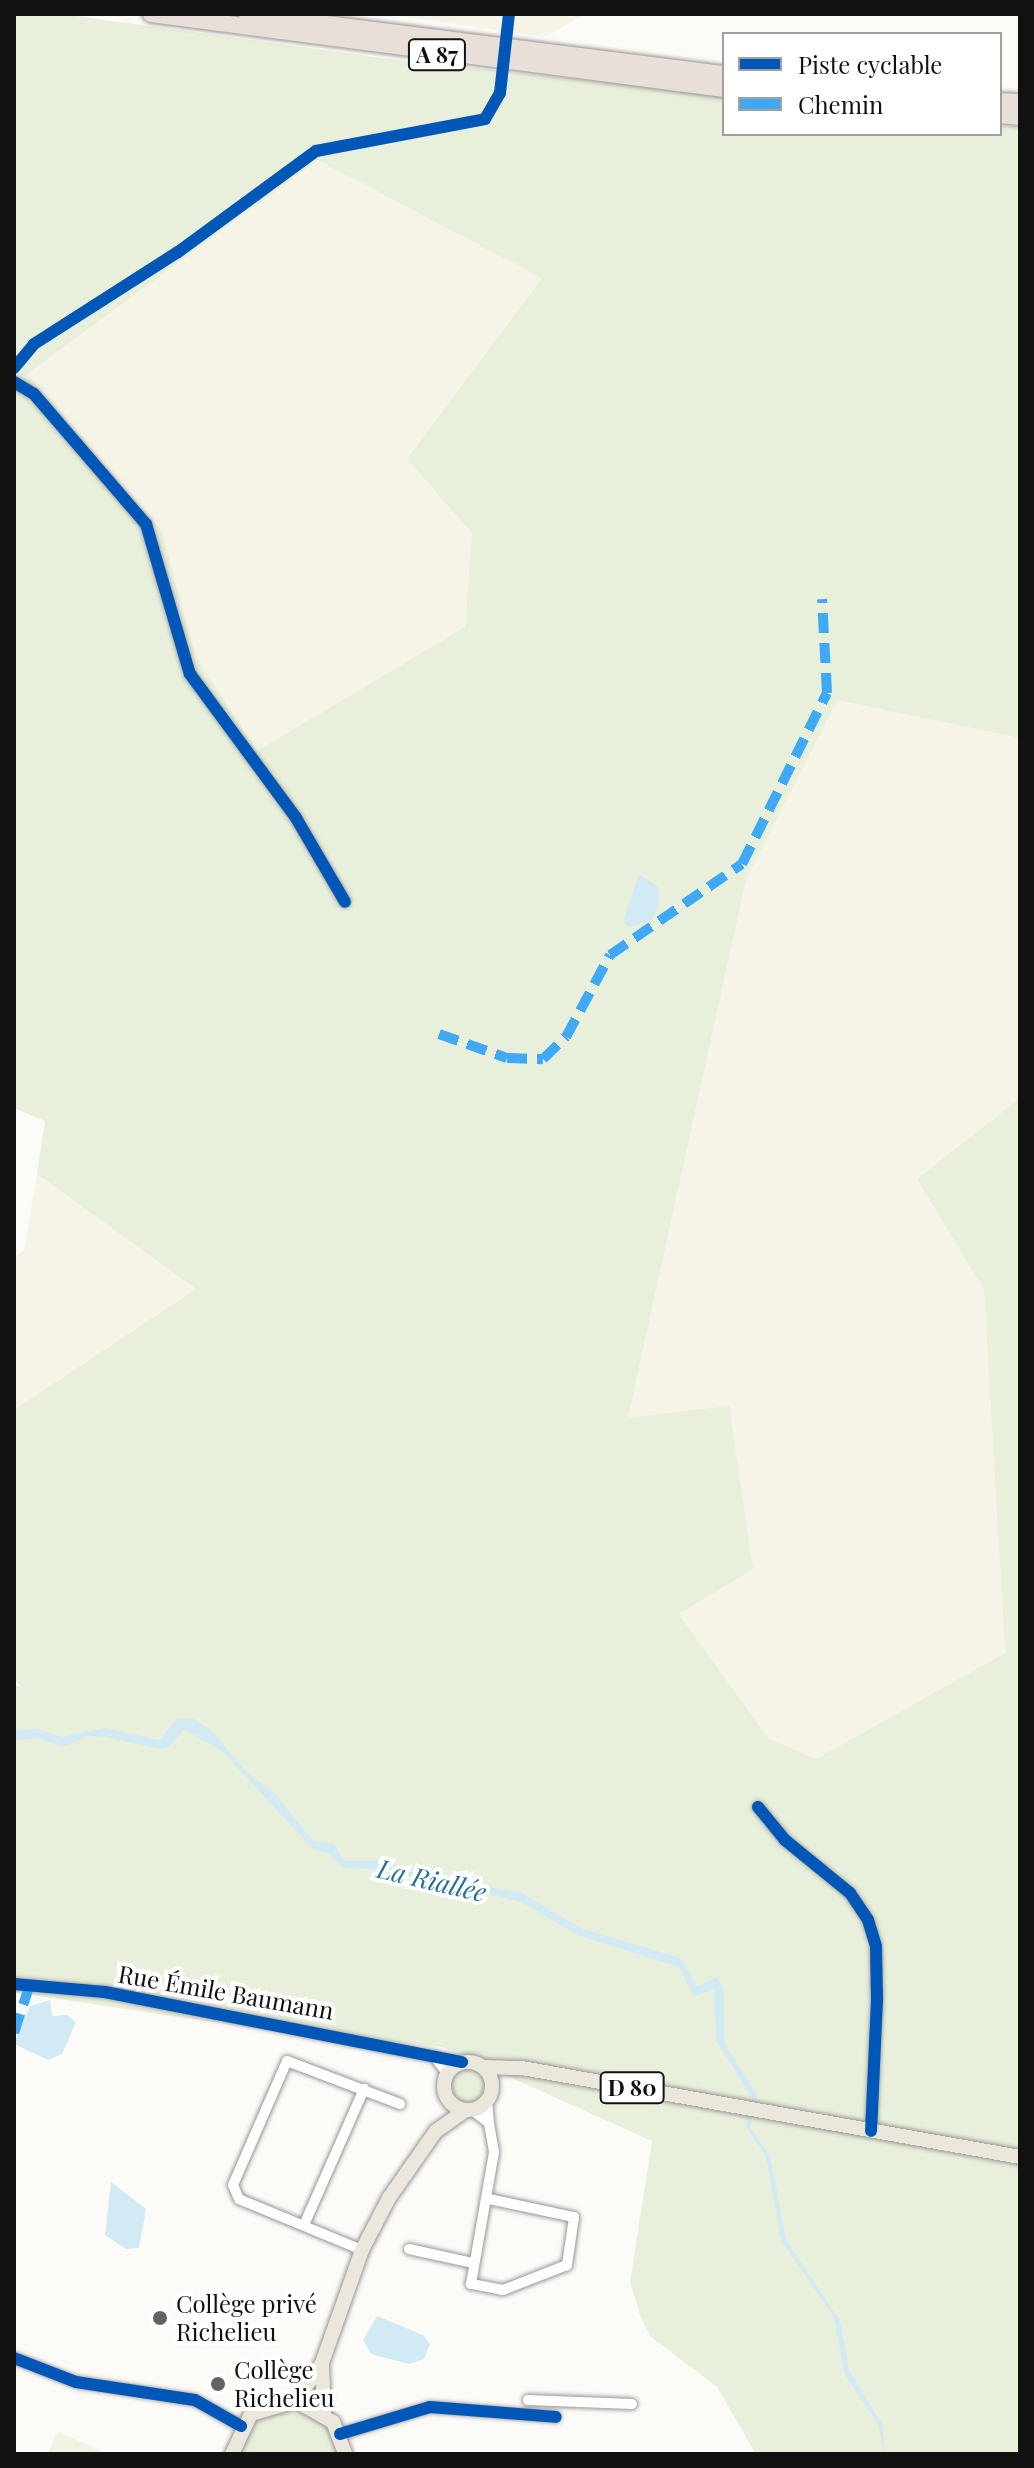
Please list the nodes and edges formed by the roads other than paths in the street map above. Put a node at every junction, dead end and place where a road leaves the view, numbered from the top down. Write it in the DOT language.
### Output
graph roads {
  1 [pos="151,14"];
  2 [pos="247,14"];
  3 [pos="722,74"];
  4 [pos="722,89"];
  5 [pos="14,382"];
  6 [pos="345,902"];
  7 [pos="758,1807"];
  8 [pos="14,1984"];
  9 [pos="429,2053"];
  10 [pos="462,2062"];
  11 [pos="484,2067"];
  12 [pos="522,2068"];
  13 [pos="447,2073"];
  14 [pos="364,2089"];
  15 [pos="445,2095"];
  16 [pos="489,2096"];
  17 [pos="400,2104"];
  18 [pos="469,2110"];
  19 [pos="489,2123"];
  20 [pos="436,2131"];
  21 [pos="871,2131"];
  22 [pos="1020,2157"];
  23 [pos="489,2199"];
  24 [pos="304,2225"];
  25 [pos="409,2249"];
  26 [pos="362,2250"];
  27 [pos="473,2263"];
  28 [pos="14,2358"];
  29 [pos="322,2363"];
  30 [pos="528,2400"];
  31 [pos="553,2400"];
  32 [pos="296,2401"];
  33 [pos="632,2404"];
  34 [pos="324,2412"];
  35 [pos="241,2426"];
  36 [pos="340,2434"];
  37 [pos="232,2454"];
  38 [pos="345,2454"];
  1 -- 4 [label="highway, A 87"];
  2 -- 3 [label="highway, A 87"];
  5 -- 6 [label="street"];
  7 -- 21 [label="street"];
  8 -- 9 [label="street, Rue Émile Baumann"];
  9 -- 10 [label="street, Rue Émile Baumann"];
  9 -- 13 [label="street"];
  10 -- 11 [label="main road"];
  10 -- 13 [label="main road"];
  11 -- 12 [label="main road, D 80"];
  11 -- 16 [label="main road"];
  12 -- 16 [label="main road"];
  12 -- 21 [label="main road, D 80"];
  13 -- 15 [label="main road"];
  14 -- 17 [label="street"];
  14 -- 24 [label="street"];
  14 -- 24 [label="street"];
  15 -- 18 [label="main road"];
  15 -- 20 [label="main road"];
  16 -- 18 [label="main road"];
  16 -- 19 [label="street"];
  18 -- 19 [label="street"];
  18 -- 20 [label="main road"];
  19 -- 23 [label="street"];
  20 -- 26 [label="main road"];
  21 -- 22 [label="main road, D 80"];
  23 -- 27 [label="street"];
  23 -- 27 [label="street"];
  24 -- 26 [label="street"];
  25 -- 27 [label="street"];
  26 -- 29 [label="main road"];
  28 -- 35 [label="street"];
  29 -- 32 [label="main road"];
  29 -- 34 [label="main road"];
  30 -- 31 [label="street"];
  31 -- 33 [label="street"];
  31 -- 36 [label="street"];
  32 -- 34 [label="main road"];
  32 -- 35 [label="main road"];
  34 -- 36 [label="main road"];
  35 -- 37 [label="main road"];
  36 -- 38 [label="main road"];
}
